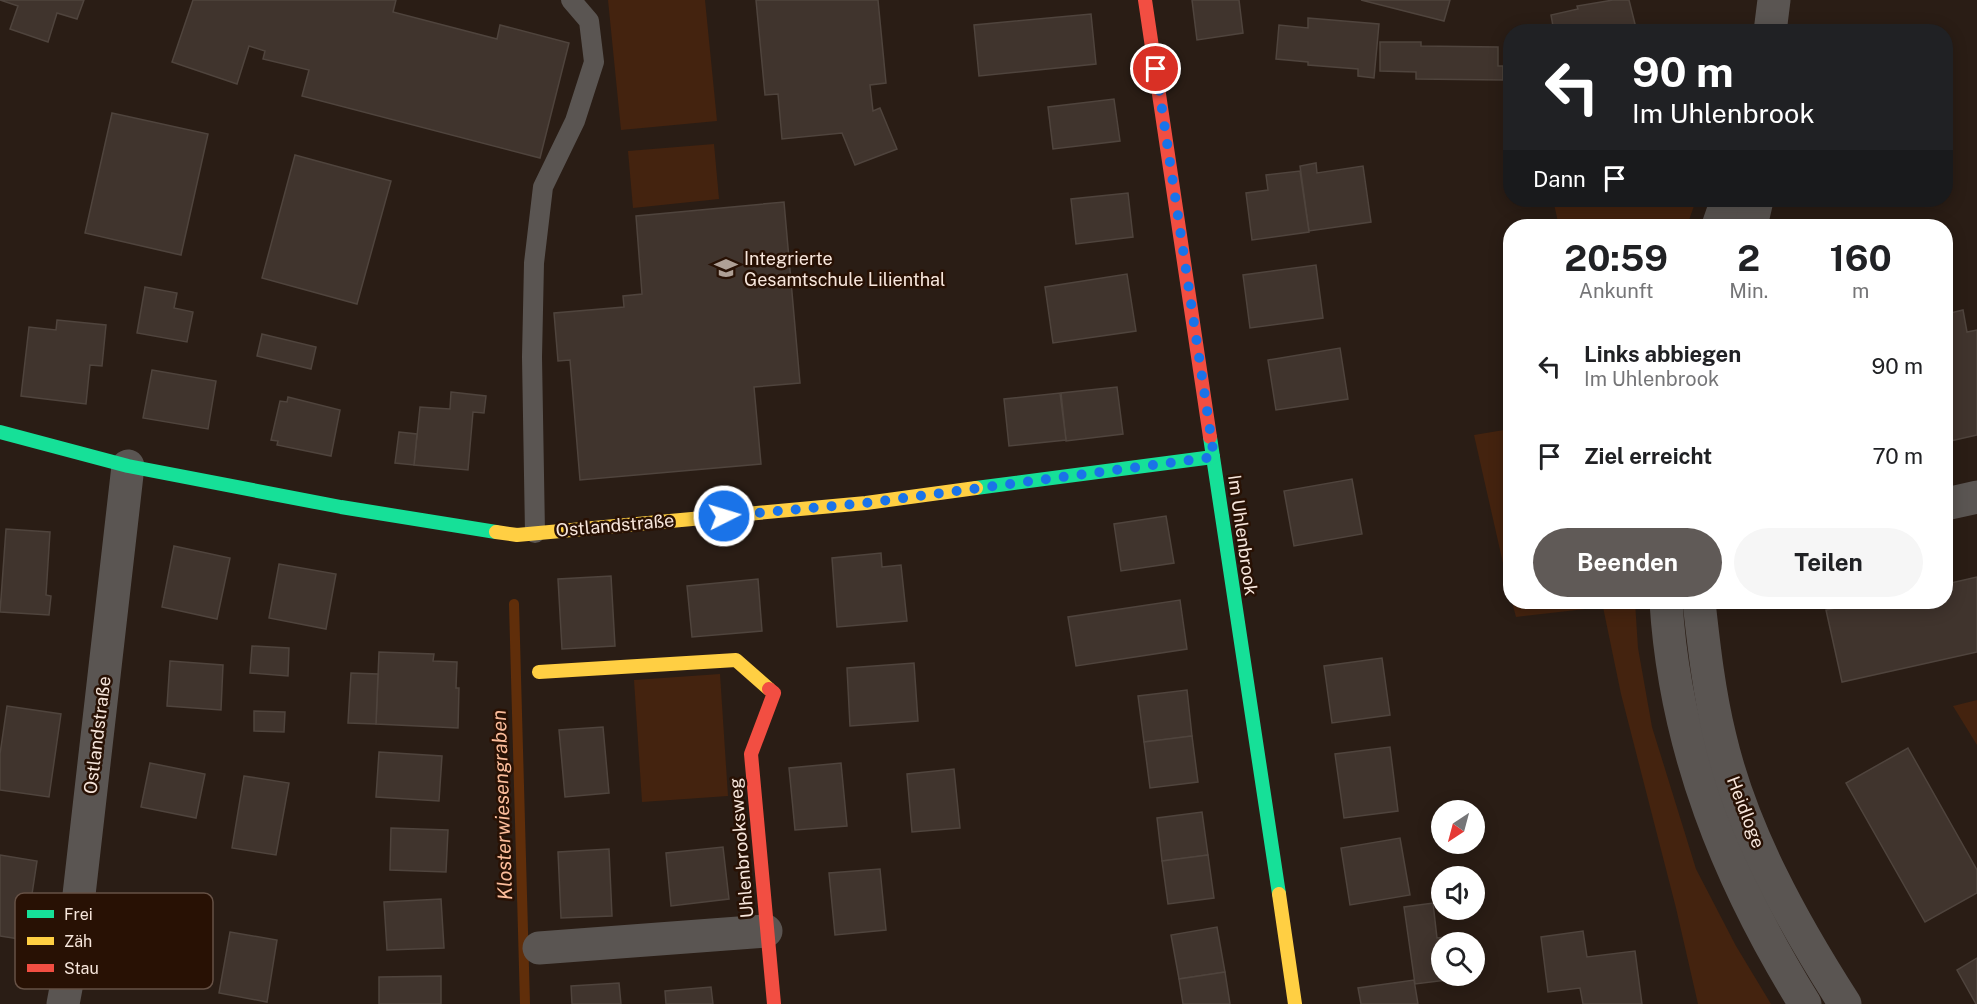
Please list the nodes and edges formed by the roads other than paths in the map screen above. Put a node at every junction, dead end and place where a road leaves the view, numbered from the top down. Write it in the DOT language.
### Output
graph roads {
  1 [pos="571,0"];
  2 [pos="1145,0"];
  3 [pos="1773,0"];
  4 [pos="1771,24"];
  5 [pos="0,432"];
  6 [pos="1214,457"];
  7 [pos="128,466"];
  8 [pos="1977,497"];
  9 [pos="1953,502"];
  10 [pos="535,533"];
  11 [pos="1667,609"];
  12 [pos="1700,609"];
  13 [pos="539,672"];
  14 [pos="79,893"];
  15 [pos="766,930"];
  16 [pos="539,948"];
  17 [pos="66,989"];
  18 [pos="63,1004"];
  19 [pos="774,1004"];
  20 [pos="1295,1004"];
  21 [pos="1805,1004"];
  22 [pos="1845,1004"];
  1 -- 10 [label="lane"];
  2 -- 6 [label="street, Im Uhlenbrook"];
  3 -- 4 [label="street"];
  5 -- 7 [label="street, Ostlandstraße"];
  6 -- 10 [label="street, Ostlandstraße"];
  6 -- 20 [label="street, Im Uhlenbrook"];
  7 -- 10 [label="street, Ostlandstraße"];
  7 -- 14 [label="street, Ostlandstraße"];
  8 -- 9 [label="street"];
  11 -- 21 [label="street, Heidloge"];
  12 -- 22 [label="street, Heidloge"];
  13 -- 15 [label="street, Uhlenbrooksweg"];
  15 -- 16 [label="street"];
  15 -- 19 [label="street, Uhlenbrooksweg"];
  17 -- 18 [label="street, Ostlandstraße"];
}
